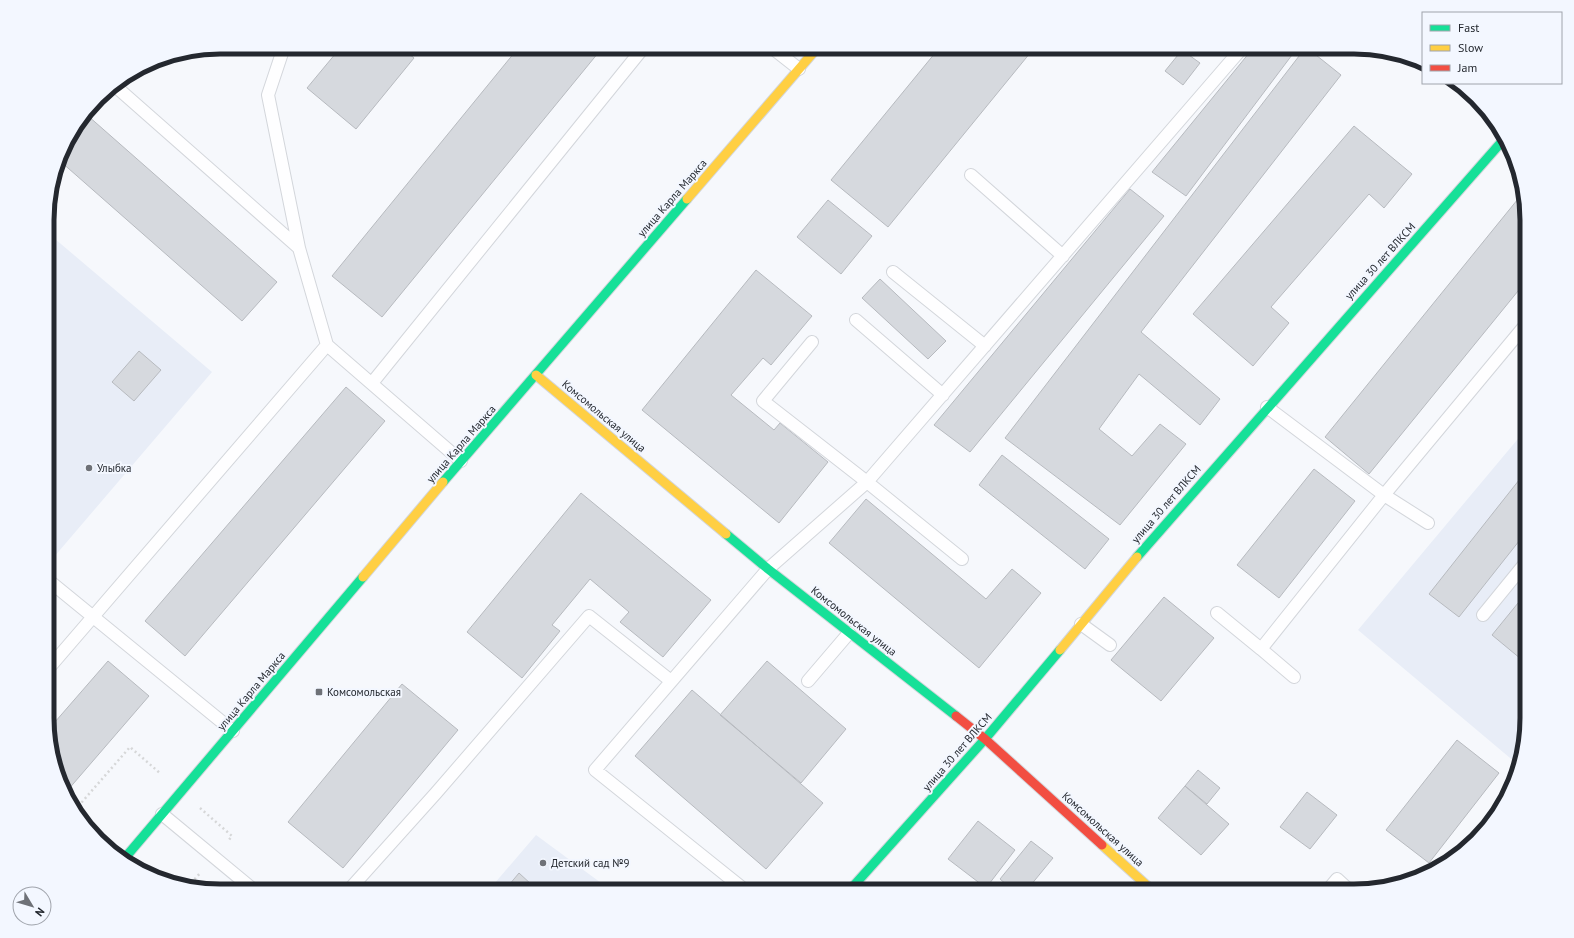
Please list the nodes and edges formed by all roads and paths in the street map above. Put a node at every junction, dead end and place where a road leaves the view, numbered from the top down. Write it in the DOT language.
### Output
graph roads {
  1 [pos="282,54"];
  2 [pos="638,54"];
  3 [pos="780,54"];
  4 [pos="812,54"];
  5 [pos="1237,54"];
  6 [pos="799,68"];
  7 [pos="118,89"];
  8 [pos="1501,143"];
  9 [pos="971,175"];
  10 [pos="299,248"];
  11 [pos="1063,256"];
  12 [pos="894,272"];
  13 [pos="856,320"];
  14 [pos="1520,331"];
  15 [pos="812,342"];
  16 [pos="327,345"];
  17 [pos="986,346"];
  18 [pos="536,375"];
  19 [pos="372,383"];
  20 [pos="943,395"];
  21 [pos="1267,407"];
  22 [pos="461,461"];
  23 [pos="867,482"];
  24 [pos="1384,495"];
  25 [pos="1428,523"];
  26 [pos="962,559"];
  27 [pos="768,569"];
  28 [pos="1520,570"];
  29 [pos="54,585"];
  30 [pos="1217,613"];
  31 [pos="1483,615"];
  32 [pos="94,616"];
  33 [pos="1081,624"];
  34 [pos="849,633"];
  35 [pos="1110,645"];
  36 [pos="1260,649"];
  37 [pos="54,662"];
  38 [pos="1294,677"];
  39 [pos="671,681"];
  40 [pos="808,681"];
  41 [pos="233,731"];
  42 [pos="985,739"];
  43 [pos="162,814"];
  44 [pos="127,855"];
  45 [pos="247,884"];
  46 [pos="354,884"];
  47 [pos="737,884"];
  48 [pos="856,884"];
  49 [pos="1145,884"];
  50 [pos="1333,884"];
  51 [pos="1342,884"];
  1 -- 10 [label="lane"];
  2 -- 19 [label="lane"];
  3 -- 6 [label="lane"];
  4 -- 6 [label="street, улица Карла Маркса"];
  5 -- 11 [label="lane"];
  6 -- 18 [label="street, улица Карла Маркса"];
  7 -- 10 [label="lane"];
  8 -- 21 [label="street, улица 30 лет ВЛКСМ"];
  9 -- 11 [label="lane"];
  10 -- 16 [label="lane"];
  11 -- 17 [label="lane"];
  12 -- 17 [label="lane"];
  13 -- 20 [label="lane"];
  14 -- 24 [label="lane"];
  15 -- 23 [label="lane"];
  16 -- 19 [label="lane"];
  16 -- 32 [label="lane"];
  17 -- 20 [label="lane"];
  18 -- 22 [label="street, улица Карла Маркса"];
  18 -- 27 [label="street, Комсомольская улица"];
  19 -- 22 [label="lane"];
  20 -- 23 [label="lane"];
  21 -- 24 [label="lane"];
  21 -- 33 [label="street, улица 30 лет ВЛКСМ"];
  22 -- 41 [label="street, улица Карла Маркса"];
  23 -- 26 [label="lane"];
  23 -- 27 [label="lane"];
  24 -- 25 [label="lane"];
  24 -- 36 [label="lane"];
  27 -- 34 [label="street, Комсомольская улица"];
  27 -- 39 [label="lane"];
  28 -- 31 [label="lane"];
  29 -- 32 [label="lane"];
  30 -- 36 [label="lane"];
  32 -- 37 [label="lane"];
  32 -- 41 [label="lane"];
  33 -- 35 [label="lane"];
  33 -- 42 [label="street, улица 30 лет ВЛКСМ"];
  34 -- 40 [label="lane"];
  34 -- 42 [label="street, Комсомольская улица"];
  36 -- 38 [label="lane"];
  39 -- 46 [label="lane"];
  39 -- 47 [label="lane"];
  41 -- 43 [label="street, улица Карла Маркса"];
  42 -- 48 [label="street, улица 30 лет ВЛКСМ"];
  42 -- 49 [label="street, Комсомольская улица"];
  43 -- 44 [label="street, улица Карла Маркса"];
  43 -- 45 [label="lane"];
  50 -- 51 [label="lane"];
}
